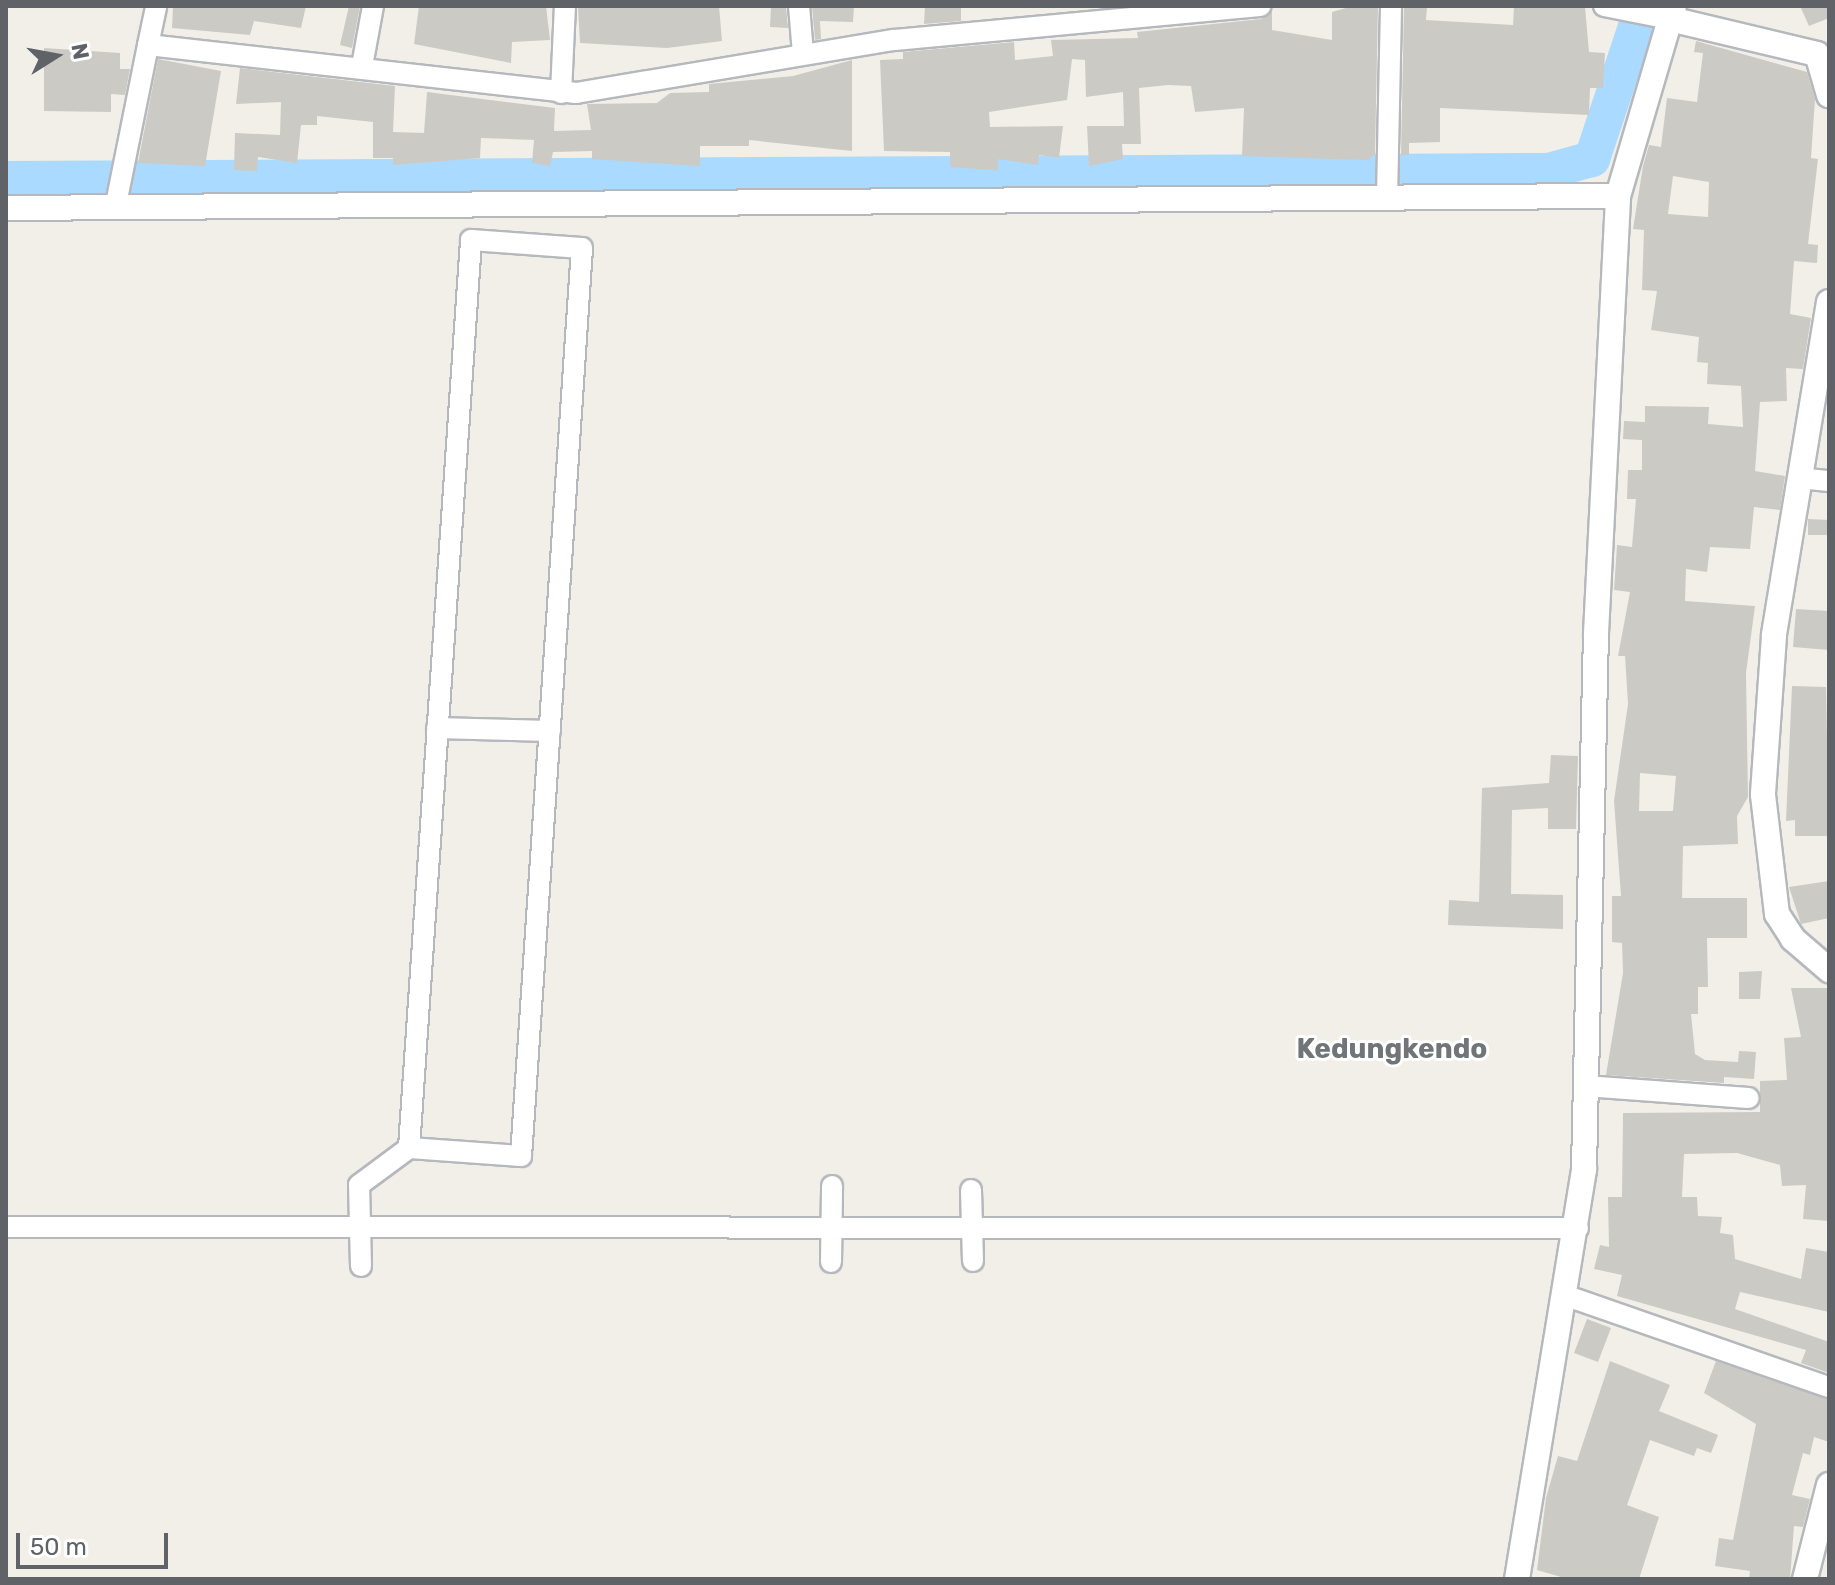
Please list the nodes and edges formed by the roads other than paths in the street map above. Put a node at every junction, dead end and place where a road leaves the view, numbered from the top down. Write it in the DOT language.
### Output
graph roads {
  1 [pos="156,6"];
  2 [pos="373,6"];
  3 [pos="565,6"];
  4 [pos="799,6"];
  5 [pos="1260,6"];
  6 [pos="1391,6"];
  7 [pos="1604,6"];
  8 [pos="1219,7"];
  9 [pos="1660,13"];
  10 [pos="148,45"];
  11 [pos="803,54"];
  12 [pos="1826,56"];
  13 [pos="362,66"];
  14 [pos="561,93"];
  15 [pos="1829,95"];
  16 [pos="1387,195"];
  17 [pos="1618,196"];
  18 [pos="115,203"];
  19 [pos="6,208"];
  20 [pos="1828,311"];
  21 [pos="1799,478"];
  22 [pos="1829,481"];
  23 [pos="437,728"];
  24 [pos="550,731"];
  25 [pos="1827,965"];
  26 [pos="1585,1086"];
  27 [pos="1749,1098"];
  28 [pos="409,1148"];
  29 [pos="832,1186"];
  30 [pos="971,1190"];
  31 [pos="831,1224"];
  32 [pos="972,1224"];
  33 [pos="6,1227"];
  34 [pos="360,1227"];
  35 [pos="1578,1228"];
  36 [pos="973,1261"];
  37 [pos="831,1262"];
  38 [pos="361,1266"];
  39 [pos="1567,1296"];
  40 [pos="1829,1387"];
  41 [pos="1829,1485"];
  42 [pos="1517,1579"];
  43 [pos="1805,1579"];
  1 -- 10 [label="street"];
  2 -- 13 [label="street"];
  3 -- 14 [label="street"];
  4 -- 11 [label="street"];
  5 -- 8 [label="street"];
  6 -- 16 [label="street"];
  7 -- 9 [label="street"];
  8 -- 11 [label="street"];
  9 -- 12 [label="street"];
  9 -- 17 [label="street"];
  10 -- 13 [label="street"];
  10 -- 18 [label="street"];
  11 -- 14 [label="street"];
  12 -- 15 [label="street"];
  13 -- 14 [label="street"];
  16 -- 17 [label="street"];
  16 -- 18 [label="street"];
  17 -- 26 [label="street"];
  18 -- 19 [label="street"];
  20 -- 21 [label="street"];
  21 -- 22 [label="street"];
  21 -- 25 [label="street"];
  23 -- 24 [label="street"];
  23 -- 24 [label="street"];
  23 -- 28 [label="street"];
  24 -- 28 [label="street"];
  26 -- 27 [label="street"];
  26 -- 35 [label="street"];
  28 -- 34 [label="street"];
  29 -- 31 [label="street"];
  30 -- 32 [label="street"];
  31 -- 32 [label="street"];
  31 -- 34 [label="street"];
  31 -- 37 [label="street"];
  32 -- 35 [label="street"];
  32 -- 36 [label="street"];
  33 -- 34 [label="street"];
  34 -- 38 [label="street"];
  35 -- 39 [label="street"];
  39 -- 40 [label="street"];
  39 -- 42 [label="street"];
  41 -- 43 [label="street"];
}
